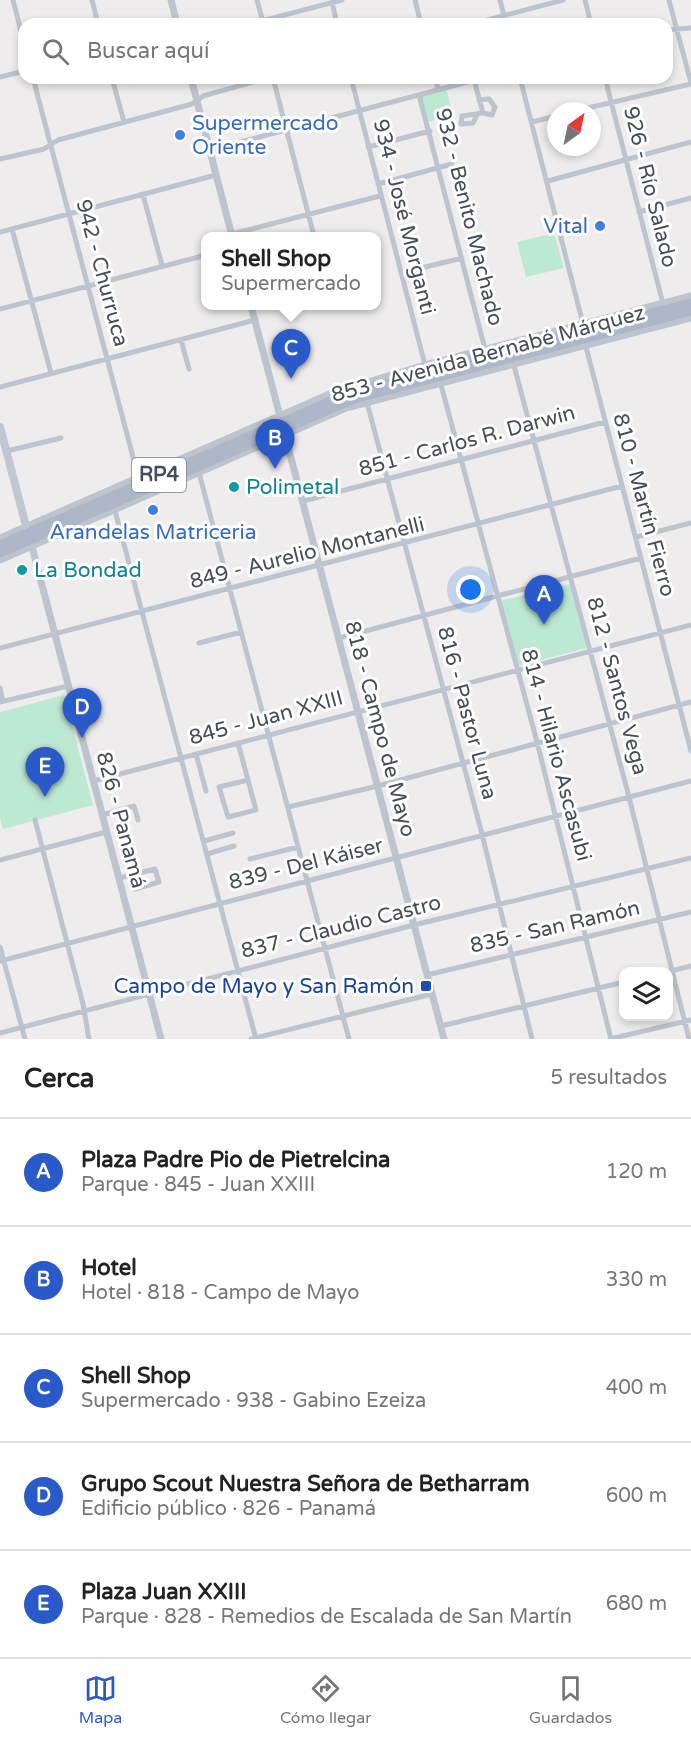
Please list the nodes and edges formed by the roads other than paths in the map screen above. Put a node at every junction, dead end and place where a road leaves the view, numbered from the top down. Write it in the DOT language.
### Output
graph roads {
  1 [pos="13,0"];
  2 [pos="92,0"];
  3 [pos="171,0"];
  4 [pos="257,0"];
  5 [pos="342,0"];
  6 [pos="415,0"];
  7 [pos="500,0"];
  8 [pos="563,0"];
  9 [pos="585,0"];
  10 [pos="669,0"];
  11 [pos="332,2"];
  12 [pos="504,16"];
  13 [pos="96,18"];
  14 [pos="176,18"];
  15 [pos="262,18"];
  16 [pos="277,18"];
  17 [pos="336,18"];
  18 [pos="420,18"];
  19 [pos="496,18"];
  20 [pos="590,18"];
  21 [pos="18,20"];
  22 [pos="691,28"];
  23 [pos="673,30"];
  24 [pos="677,30"];
  25 [pos="18,72"];
  26 [pos="0,77"];
  27 [pos="35,84"];
  28 [pos="114,84"];
  29 [pos="193,84"];
  30 [pos="246,84"];
  31 [pos="274,84"];
  32 [pos="353,84"];
  33 [pos="437,84"];
  34 [pos="458,84"];
  35 [pos="475,84"];
  36 [pos="522,84"];
  37 [pos="607,84"];
  38 [pos="691,84"];
  39 [pos="438,89"];
  40 [pos="419,94"];
  41 [pos="197,100"];
  42 [pos="479,100"];
  43 [pos="612,102"];
  44 [pos="601,105"];
  45 [pos="360,111"];
  46 [pos="547,118"];
  47 [pos="124,122"];
  48 [pos="532,122"];
  49 [pos="286,130"];
  50 [pos="430,131"];
  51 [pos="691,142"];
  52 [pos="51,144"];
  53 [pos="368,147"];
  54 [pos="210,150"];
  55 [pos="0,159"];
  56 [pos="626,160"];
  57 [pos="452,164"];
  58 [pos="440,168"];
  59 [pos="216,176"];
  60 [pos="548,181"];
  61 [pos="378,184"];
  62 [pos="142,195"];
  63 [pos="381,196"];
  64 [pos="691,198"];
  65 [pos="639,212"];
  66 [pos="69,213"];
  67 [pos="308,214"];
  68 [pos="12,229"];
  69 [pos="0,232"];
  70 [pos="231,232"];
  71 [pos="243,232"];
  72 [pos="313,232"];
  73 [pos="201,256"];
  74 [pos="462,258"];
  75 [pos="162,265"];
  76 [pos="401,273"];
  77 [pos="87,285"];
  78 [pos="691,296"];
  79 [pos="32,301"];
  80 [pos="663,303"];
  81 [pos="691,303"];
  82 [pos="0,309"];
  83 [pos="252,310"];
  84 [pos="691,311"];
  85 [pos="610,316"];
  86 [pos="691,318"];
  87 [pos="630,319"];
  88 [pos="255,320"];
  89 [pos="583,324"];
  90 [pos="181,340"];
  91 [pos="584,342"];
  92 [pos="485,349"];
  93 [pos="510,353"];
  94 [pos="107,359"];
  95 [pos="424,365"];
  96 [pos="189,369"];
  97 [pos="51,373"];
  98 [pos="440,379"];
  99 [pos="0,387"];
  100 [pos="341,390"];
  101 [pos="356,392"];
  102 [pos="366,399"];
  103 [pos="605,422"];
  104 [pos="283,424"];
  105 [pos="0,428"];
  106 [pos="61,438"];
  107 [pos="535,440"];
  108 [pos="2,442"];
  109 [pos="7,451"];
  110 [pos="462,459"];
  111 [pos="199,470"];
  112 [pos="138,476"];
  113 [pos="389,479"];
  114 [pos="622,486"];
  115 [pos="303,501"];
  116 [pos="113,503"];
  117 [pos="553,504"];
  118 [pos="691,523"];
  119 [pos="479,525"];
  120 [pos="29,537"];
  121 [pos="636,537"];
  122 [pos="0,538"];
  123 [pos="0,545"];
  124 [pos="406,545"];
  125 [pos="0,553"];
  126 [pos="641,558"];
  127 [pos="0,560"];
  128 [pos="320,566"];
  129 [pos="571,578"];
  130 [pos="230,590"];
  131 [pos="498,597"];
  132 [pos="143,612"];
  133 [pos="424,616"];
  134 [pos="691,625"];
  135 [pos="241,632"];
  136 [pos="660,632"];
  137 [pos="55,634"];
  138 [pos="339,638"];
  139 [pos="199,643"];
  140 [pos="0,648"];
  141 [pos="591,650"];
  142 [pos="516,670"];
  143 [pos="68,686"];
  144 [pos="0,688"];
  145 [pos="444,688"];
  146 [pos="2,702"];
  147 [pos="691,702"];
  148 [pos="679,705"];
  149 [pos="358,711"];
  150 [pos="610,724"];
  151 [pos="269,735"];
  152 [pos="537,742"];
  153 [pos="238,743"];
  154 [pos="691,751"];
  155 [pos="196,754"];
  156 [pos="181,758"];
  157 [pos="463,762"];
  158 [pos="248,780"];
  159 [pos="93,781"];
  160 [pos="691,781"];
  161 [pos="378,786"];
  162 [pos="206,791"];
  163 [pos="629,797"];
  164 [pos="288,807"];
  165 [pos="102,815"];
  166 [pos="555,816"];
  167 [pos="35,820"];
  168 [pos="138,820"];
  169 [pos="106,832"];
  170 [pos="233,833"];
  171 [pos="482,834"];
  172 [pos="204,841"];
  173 [pos="234,846"];
  174 [pos="298,847"];
  175 [pos="43,849"];
  176 [pos="207,854"];
  177 [pos="396,858"];
  178 [pos="691,858"];
  179 [pos="250,859"];
  180 [pos="0,860"];
  181 [pos="648,869"];
  182 [pos="119,878"];
  183 [pos="307,881"];
  184 [pos="573,886"];
  185 [pos="135,889"];
  186 [pos="219,903"];
  187 [pos="500,904"];
  188 [pos="691,912"];
  189 [pos="660,920"];
  190 [pos="414,925"];
  191 [pos="131,926"];
  192 [pos="586,937"];
  193 [pos="68,942"];
  194 [pos="0,947"];
  195 [pos="324,949"];
  196 [pos="512,954"];
  197 [pos="2,961"];
  198 [pos="691,966"];
  199 [pos="669,967"];
  200 [pos="237,970"];
  201 [pos="673,970"];
  202 [pos="427,975"];
  203 [pos="673,979"];
  204 [pos="619,983"];
  205 [pos="599,987"];
  206 [pos="149,993"];
  207 [pos="432,994"];
  208 [pos="524,1005"];
  209 [pos="83,1011"];
  210 [pos="342,1016"];
  211 [pos="688,1020"];
  212 [pos="441,1026"];
  213 [pos="21,1027"];
  214 [pos="0,1033"];
  215 [pos="24,1039"];
  216 [pos="89,1039"];
  217 [pos="161,1039"];
  218 [pos="254,1039"];
  219 [pos="348,1039"];
  220 [pos="444,1039"];
  221 [pos="532,1039"];
  222 [pos="611,1039"];
  223 [pos="688,1039"];
  1 -- 21 [label="street"];
  2 -- 13 [label="street"];
  3 -- 14 [label="street"];
  4 -- 15 [label="street"];
  5 -- 11 [label="street"];
  6 -- 18 [label="street"];
  7 -- 12 [label="street"];
  8 -- 12 [label="street"];
  9 -- 20 [label="street"];
  10 -- 24 [label="street"];
  11 -- 16 [label="street"];
  11 -- 17 [label="street"];
  12 -- 19 [label="street"];
  22 -- 24 [label="street"];
  23 -- 24 [label="street"];
  24 -- 38 [label="street"];
  25 -- 26 [label="street"];
  27 -- 52 [label="street, 942 - Churruca"];
  28 -- 47 [label="street"];
  29 -- 41 [label="street"];
  30 -- 41 [label="street"];
  31 -- 49 [label="street"];
  32 -- 45 [label="street, 934 - José Morganti"];
  33 -- 39 [label="street, 932 - Benito Machado"];
  34 -- 39 [label="street"];
  35 -- 42 [label="street"];
  36 -- 48 [label="street"];
  37 -- 43 [label="street, 926 - Río Salado"];
  38 -- 43 [label="street"];
  39 -- 40 [label="street"];
  40 -- 45 [label="street"];
  40 -- 50 [label="street, 932 - Benito Machado"];
  41 -- 47 [label="street"];
  41 -- 54 [label="street"];
  42 -- 42 [label="street"];
  43 -- 44 [label="street"];
  43 -- 56 [label="street, 926 - Río Salado"];
  45 -- 49 [label="street"];
  45 -- 53 [label="street, 934 - José Morganti"];
  46 -- 48 [label="street"];
  47 -- 52 [label="street"];
  48 -- 60 [label="street"];
  49 -- 54 [label="street"];
  49 -- 67 [label="street"];
  50 -- 53 [label="street"];
  50 -- 58 [label="street, 932 - Benito Machado"];
  51 -- 56 [label="street"];
  52 -- 55 [label="street"];
  52 -- 66 [label="street, 942 - Churruca"];
  53 -- 61 [label="street, 934 - José Morganti"];
  54 -- 59 [label="street"];
  56 -- 60 [label="street"];
  56 -- 65 [label="street, 926 - Río Salado"];
  57 -- 58 [label="street"];
  58 -- 61 [label="street"];
  58 -- 74 [label="street, 932 - Benito Machado"];
  59 -- 62 [label="street"];
  59 -- 70 [label="street"];
  60 -- 89 [label="street"];
  61 -- 63 [label="street, 934 - José Morganti"];
  62 -- 66 [label="street"];
  62 -- 75 [label="street"];
  63 -- 67 [label="street"];
  63 -- 76 [label="street, 934 - José Morganti"];
  64 -- 65 [label="street"];
  65 -- 80 [label="street, 926 - Río Salado"];
  66 -- 68 [label="street"];
  66 -- 77 [label="street, 942 - Churruca"];
  67 -- 71 [label="street"];
  67 -- 72 [label="street"];
  68 -- 69 [label="street"];
  68 -- 79 [label="street"];
  73 -- 75 [label="street"];
  74 -- 76 [label="street"];
  74 -- 92 [label="street, 932 - Benito Machado"];
  75 -- 77 [label="street"];
  76 -- 95 [label="street, 934 - José Morganti"];
  77 -- 79 [label="street"];
  77 -- 94 [label="street, 942 - Churruca"];
  78 -- 80 [label="street, 853 - Avenida Bernabé Márquez"];
  79 -- 82 [label="street"];
  79 -- 97 [label="street"];
  80 -- 85 [label="street, 853 - Avenida Bernabé Márquez"];
  81 -- 87 [label="main road, 853 - Avenida Bernabé Márquez / RP4"];
  83 -- 88 [label="street, 818 - Campo de Mayo"];
  84 -- 91 [label="main road, 853 - Avenida Bernabé Márquez / RP4"];
  85 -- 87 [label="main road"];
  85 -- 89 [label="street, 853 - Avenida Bernabé Márquez"];
  86 -- 91 [label="street, 853 - Avenida Bernabé Márquez"];
  87 -- 93 [label="main road, 853 - Avenida Bernabé Márquez / RP4"];
  88 -- 90 [label="street"];
  88 -- 104 [label="street, 818 - Campo de Mayo"];
  89 -- 93 [label="street, 853 - Avenida Bernabé Márquez"];
  90 -- 94 [label="street"];
  90 -- 96 [label="street"];
  91 -- 93 [label="main road, 853 - Avenida Bernabé Márquez / RP4"];
  91 -- 103 [label="street, 810 - Martín Fierro"];
  92 -- 93 [label="street, 853 - Avenida Bernabé Márquez"];
  92 -- 95 [label="street, 853 - Avenida Bernabé Márquez"];
  93 -- 98 [label="main road, 853 - Avenida Bernabé Márquez / RP4"];
  93 -- 101 [label="main road, 853 - Avenida Bernabé Márquez / RP4"];
  93 -- 107 [label="street, 812 - Santos Vega"];
  94 -- 97 [label="street"];
  94 -- 112 [label="street, 942 - Churruca"];
  95 -- 100 [label="street, 853 - Avenida Bernabé Márquez"];
  97 -- 99 [label="street"];
  98 -- 102 [label="main road, 853 - Avenida Bernabé Márquez / RP4"];
  98 -- 110 [label="street, 814 - Hilario Ascasubi"];
  100 -- 101 [label="main road"];
  100 -- 104 [label="street, 853 - Avenida Bernabé Márquez"];
  101 -- 104 [label="main road, 853 - Avenida Bernabé Márquez / RP4"];
  102 -- 104 [label="main road, 853 - Avenida Bernabé Márquez / RP4"];
  102 -- 113 [label="street, 816 - Pastor Luna"];
  103 -- 107 [label="street, 851 - Carlos R. Darwin"];
  103 -- 114 [label="street, 810 - Martín Fierro"];
  104 -- 111 [label="main road, 853 - Avenida Bernabé Márquez / RP4"];
  104 -- 112 [label="street, 853 - Avenida Bernabé Márquez"];
  104 -- 115 [label="street, 818 - Campo de Mayo"];
  104 -- 116 [label="main road, 853 - Avenida Bernabé Márquez / RP4"];
  105 -- 108 [label="main road"];
  106 -- 109 [label="street"];
  107 -- 110 [label="street, 851 - Carlos R. Darwin"];
  107 -- 117 [label="street, 812 - Santos Vega"];
  108 -- 109 [label="main road"];
  109 -- 120 [label="main road"];
  110 -- 113 [label="street, 851 - Carlos R. Darwin"];
  110 -- 119 [label="street, 814 - Hilario Ascasubi"];
  111 -- 116 [label="main road, 853 - Avenida Bernabé Márquez / RP4"];
  111 -- 130 [label="street"];
  112 -- 120 [label="street, 853 - Avenida Bernabé Márquez"];
  113 -- 115 [label="street, 851 - Carlos R. Darwin"];
  113 -- 124 [label="street, 816 - Pastor Luna"];
  114 -- 117 [label="street, 849 - Aurelio Montanelli"];
  114 -- 121 [label="street, 810 - Martín Fierro"];
  115 -- 128 [label="street, 818 - Campo de Mayo"];
  116 -- 120 [label="main road, 853 - Avenida Bernabé Márquez / RP4"];
  116 -- 120 [label="street, 853 - Avenida Bernabé Márquez"];
  116 -- 132 [label="street"];
  117 -- 119 [label="street, 849 - Aurelio Montanelli"];
  117 -- 129 [label="street, 812 - Santos Vega"];
  118 -- 121 [label="street"];
  119 -- 124 [label="street, 849 - Aurelio Montanelli"];
  119 -- 131 [label="street, 814 - Hilario Ascasubi"];
  120 -- 122 [label="street, 853 - Avenida Bernabé Márquez"];
  120 -- 123 [label="main road, 853 - Avenida Bernabé Márquez / RP4"];
  120 -- 125 [label="main road, 853 - Avenida Bernabé Márquez / RP4"];
  120 -- 127 [label="street, 853 - Avenida Bernabé Márquez"];
  120 -- 137 [label="street, 826 - Panamá"];
  121 -- 126 [label="street, 810 - Martín Fierro"];
  124 -- 128 [label="street, 849 - Aurelio Montanelli"];
  124 -- 133 [label="street, 816 - Pastor Luna"];
  126 -- 129 [label="street"];
  126 -- 136 [label="street, 810 - Martín Fierro"];
  128 -- 130 [label="street, 849 - Aurelio Montanelli"];
  128 -- 138 [label="street, 818 - Campo de Mayo"];
  129 -- 131 [label="street"];
  129 -- 141 [label="street, 812 - Santos Vega"];
  130 -- 132 [label="street, 849 - Aurelio Montanelli"];
  130 -- 135 [label="street"];
  131 -- 133 [label="street"];
  131 -- 142 [label="street, 814 - Hilario Ascasubi"];
  132 -- 137 [label="street, 849 - Aurelio Montanelli"];
  132 -- 156 [label="street"];
  133 -- 138 [label="street"];
  133 -- 145 [label="street, 816 - Pastor Luna"];
  134 -- 136 [label="street, 845 - Juan XXIII"];
  135 -- 139 [label="street"];
  135 -- 151 [label="street"];
  136 -- 141 [label="street, 845 - Juan XXIII"];
  136 -- 148 [label="street, 810 - Martín Fierro"];
  137 -- 140 [label="street, 849 - Aurelio Montanelli"];
  137 -- 143 [label="street, 826 - Panamá"];
  138 -- 149 [label="street, 818 - Campo de Mayo"];
  141 -- 142 [label="street, 845 - Juan XXIII"];
  141 -- 150 [label="street, 812 - Santos Vega"];
  142 -- 145 [label="street, 845 - Juan XXIII"];
  142 -- 152 [label="street, 814 - Hilario Ascasubi"];
  143 -- 146 [label="street"];
  143 -- 159 [label="street, 826 - Panamá"];
  144 -- 146 [label="street"];
  145 -- 149 [label="street, 845 - Juan XXIII"];
  145 -- 157 [label="street, 816 - Pastor Luna"];
  147 -- 148 [label="street"];
  148 -- 150 [label="street"];
  148 -- 154 [label="street, 810 - Martín Fierro"];
  149 -- 151 [label="street, 845 - Juan XXIII"];
  149 -- 161 [label="street, 818 - Campo de Mayo"];
  150 -- 152 [label="street"];
  150 -- 163 [label="street, 812 - Santos Vega"];
  151 -- 153 [label="street, 845 - Juan XXIII"];
  151 -- 164 [label="street"];
  152 -- 157 [label="street"];
  152 -- 166 [label="street, 814 - Hilario Ascasubi"];
  153 -- 155 [label="street, 845 - Juan XXIII"];
  153 -- 158 [label="street"];
  155 -- 156 [label="street, 845 - Juan XXIII"];
  155 -- 162 [label="street"];
  156 -- 159 [label="street, 845 - Juan XXIII"];
  156 -- 172 [label="street"];
  157 -- 161 [label="street"];
  157 -- 171 [label="street, 816 - Pastor Luna"];
  158 -- 158 [label="street"];
  159 -- 165 [label="street, 826 - Panamá"];
  160 -- 163 [label="street, 839 - Del Káiser"];
  161 -- 164 [label="street"];
  161 -- 177 [label="street, 818 - Campo de Mayo"];
  163 -- 166 [label="street, 839 - Del Káiser"];
  163 -- 181 [label="street, 812 - Santos Vega"];
  164 -- 174 [label="street"];
  165 -- 168 [label="street"];
  165 -- 169 [label="street, 826 - Panamá"];
  166 -- 171 [label="street, 839 - Del Káiser"];
  166 -- 184 [label="street, 814 - Hilario Ascasubi"];
  167 -- 175 [label="street"];
  169 -- 175 [label="street"];
  169 -- 182 [label="street, 826 - Panamá"];
  170 -- 172 [label="street"];
  171 -- 177 [label="street, 839 - Del Káiser"];
  171 -- 187 [label="street, 816 - Pastor Luna"];
  172 -- 176 [label="street"];
  173 -- 176 [label="street"];
  174 -- 179 [label="street"];
  174 -- 183 [label="street"];
  175 -- 180 [label="street"];
  175 -- 193 [label="street"];
  176 -- 186 [label="street"];
  177 -- 183 [label="street, 839 - Del Káiser"];
  177 -- 190 [label="street, 818 - Campo de Mayo"];
  178 -- 181 [label="street, 837 - Claudio Castro"];
  181 -- 184 [label="street, 837 - Claudio Castro"];
  181 -- 189 [label="street, 812 - Santos Vega"];
  182 -- 185 [label="street"];
  182 -- 191 [label="street, 826 - Panamá"];
  183 -- 186 [label="street, 839 - Del Káiser"];
  183 -- 195 [label="street"];
  184 -- 187 [label="street, 837 - Claudio Castro"];
  184 -- 192 [label="street, 814 - Hilario Ascasubi"];
  186 -- 191 [label="street, 839 - Del Káiser"];
  186 -- 200 [label="street"];
  187 -- 190 [label="street, 837 - Claudio Castro"];
  187 -- 196 [label="street, 816 - Pastor Luna"];
  188 -- 189 [label="street, 835 - San Ramón"];
  189 -- 192 [label="street, 835 - San Ramón"];
  189 -- 199 [label="street, 812 - Santos Vega"];
  190 -- 195 [label="street, 837 - Claudio Castro"];
  190 -- 202 [label="street, 818 - Campo de Mayo"];
  191 -- 193 [label="street, 839 - Del Káiser"];
  191 -- 206 [label="street, 826 - Panamá"];
  192 -- 196 [label="street, 835 - San Ramón"];
  192 -- 205 [label="street, 814 - Hilario Ascasubi"];
  193 -- 197 [label="street, 839 - Del Káiser"];
  193 -- 209 [label="street"];
  194 -- 197 [label="street"];
  195 -- 200 [label="street, 837 - Claudio Castro"];
  195 -- 210 [label="street"];
  196 -- 202 [label="street, 835 - San Ramón"];
  196 -- 208 [label="street, 816 - Pastor Luna"];
  197 -- 213 [label="street"];
  198 -- 201 [label="street"];
  200 -- 206 [label="street, 837 - Claudio Castro"];
  200 -- 218 [label="street"];
  202 -- 207 [label="street, 818 - Campo de Mayo"];
  203 -- 211 [label="street, 812 - Santos Vega"];
  204 -- 205 [label="street"];
  205 -- 208 [label="street"];
  205 -- 222 [label="street, 814 - Hilario Ascasubi"];
  206 -- 209 [label="street, 837 - Claudio Castro"];
  206 -- 217 [label="street, 826 - Panamá"];
  207 -- 210 [label="street"];
  207 -- 212 [label="street, 818 - Campo de Mayo"];
  208 -- 212 [label="street"];
  208 -- 221 [label="street, 816 - Pastor Luna"];
  209 -- 213 [label="street, 837 - Claudio Castro"];
  209 -- 216 [label="street"];
  210 -- 218 [label="street"];
  210 -- 219 [label="street"];
  211 -- 222 [label="street"];
  211 -- 223 [label="street, 812 - Santos Vega"];
  212 -- 220 [label="street, 818 - Campo de Mayo"];
  213 -- 214 [label="street, 837 - Claudio Castro"];
  213 -- 215 [label="street"];
}
